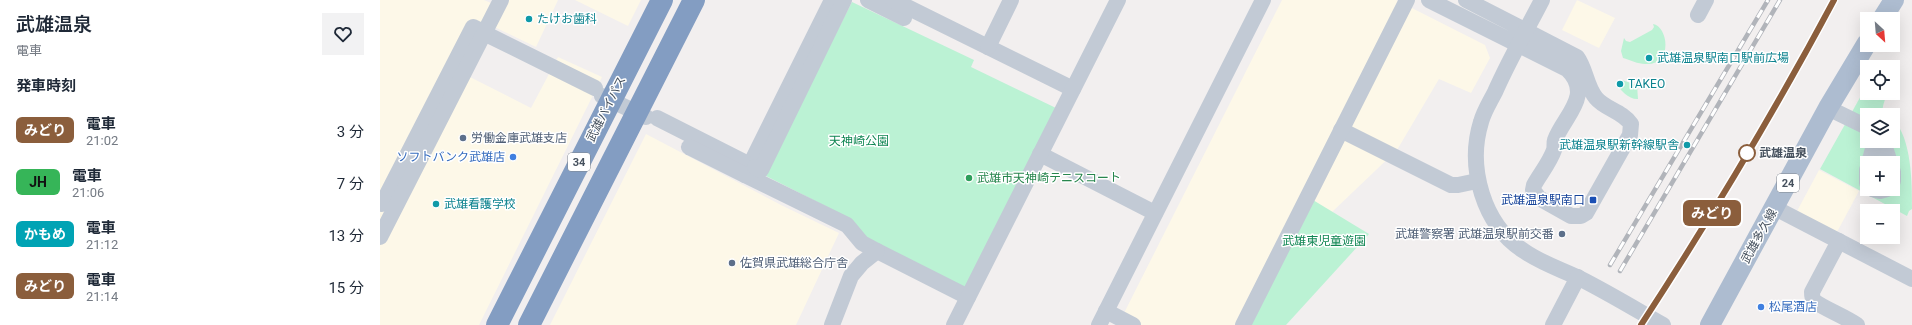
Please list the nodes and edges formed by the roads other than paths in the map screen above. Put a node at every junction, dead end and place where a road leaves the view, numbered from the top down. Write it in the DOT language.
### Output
graph roads {
  1 [pos="501,0"];
  2 [pos="662,0"];
  3 [pos="694,0"];
  4 [pos="832,0"];
  5 [pos="844,0"];
  6 [pos="868,0"];
  7 [pos="893,0"];
  8 [pos="1011,0"];
  9 [pos="1022,0"];
  10 [pos="1118,0"];
  11 [pos="1263,0"];
  12 [pos="1407,0"];
  13 [pos="1429,0"];
  14 [pos="1466,0"];
  15 [pos="1542,0"];
  16 [pos="1706,0"];
  17 [pos="1894,0"];
  18 [pos="1886,12"];
  19 [pos="1698,15"];
  20 [pos="483,36"];
  21 [pos="1522,37"];
  22 [pos="993,49"];
  23 [pos="1862,52"];
  24 [pos="574,88"];
  25 [pos="1073,89"];
  26 [pos="1828,108"];
  27 [pos="1850,120"];
  28 [pos="1860,124"];
  29 [pos="1860,128"];
  30 [pos="1340,130"];
  31 [pos="1040,154"];
  32 [pos="748,168"];
  33 [pos="1477,181"];
  34 [pos="1775,208"];
  35 [pos="384,211"];
  36 [pos="1155,213"];
  37 [pos="380,237"];
  38 [pos="1839,241"];
  39 [pos="877,251"];
  40 [pos="1578,277"];
  41 [pos="1912,279"];
  42 [pos="968,297"];
  43 [pos="1106,311"];
  44 [pos="497,325"];
  45 [pos="529,325"];
  46 [pos="832,325"];
  47 [pos="954,325"];
  48 [pos="1099,325"];
  49 [pos="1133,325"];
  50 [pos="1243,325"];
  51 [pos="1553,325"];
  52 [pos="1663,325"];
  53 [pos="1710,325"];
  54 [pos="1857,325"];
  1 -- 20 [label="street"];
  2 -- 44 [label="highway, 武雄バイパス / 34"];
  3 -- 45 [label="highway, 34"];
  4 -- 32 [label="street"];
  5 -- 32 [label="street"];
  6 -- 22 [label="street"];
  7 -- 22 [label="street"];
  8 -- 22 [label="street"];
  9 -- 22 [label="street"];
  10 -- 25 [label="street"];
  11 -- 36 [label="street"];
  12 -- 30 [label="street"];
  13 -- 21 [label="street"];
  14 -- 21 [label="street"];
  15 -- 21 [label="street"];
  16 -- 19 [label="street"];
  17 -- 18 [label="main road"];
  20 -- 24 [label="street"];
  20 -- 32 [label="street"];
  20 -- 35 [label="street"];
  21 -- 21 [label="street"];
  21 -- 33 [label="street"];
  22 -- 25 [label="street"];
  23 -- 26 [label="main road, 武雄多久線 / 24"];
  25 -- 31 [label="street"];
  26 -- 27 [label="street"];
  26 -- 34 [label="main road, 武雄多久線 / 24"];
  27 -- 28 [label="street"];
  27 -- 29 [label="street"];
  30 -- 33 [label="street"];
  30 -- 50 [label="street"];
  31 -- 36 [label="street"];
  31 -- 42 [label="street"];
  32 -- 39 [label="street"];
  33 -- 40 [label="street"];
  34 -- 38 [label="street"];
  34 -- 53 [label="main road, 武雄多久線 / 24"];
  35 -- 37 [label="street"];
  36 -- 43 [label="street"];
  38 -- 41 [label="street"];
  38 -- 54 [label="street"];
  39 -- 42 [label="street"];
  39 -- 46 [label="street"];
  40 -- 51 [label="street"];
  40 -- 52 [label="street"];
  42 -- 47 [label="street"];
  43 -- 48 [label="street"];
  43 -- 49 [label="street"];
}
